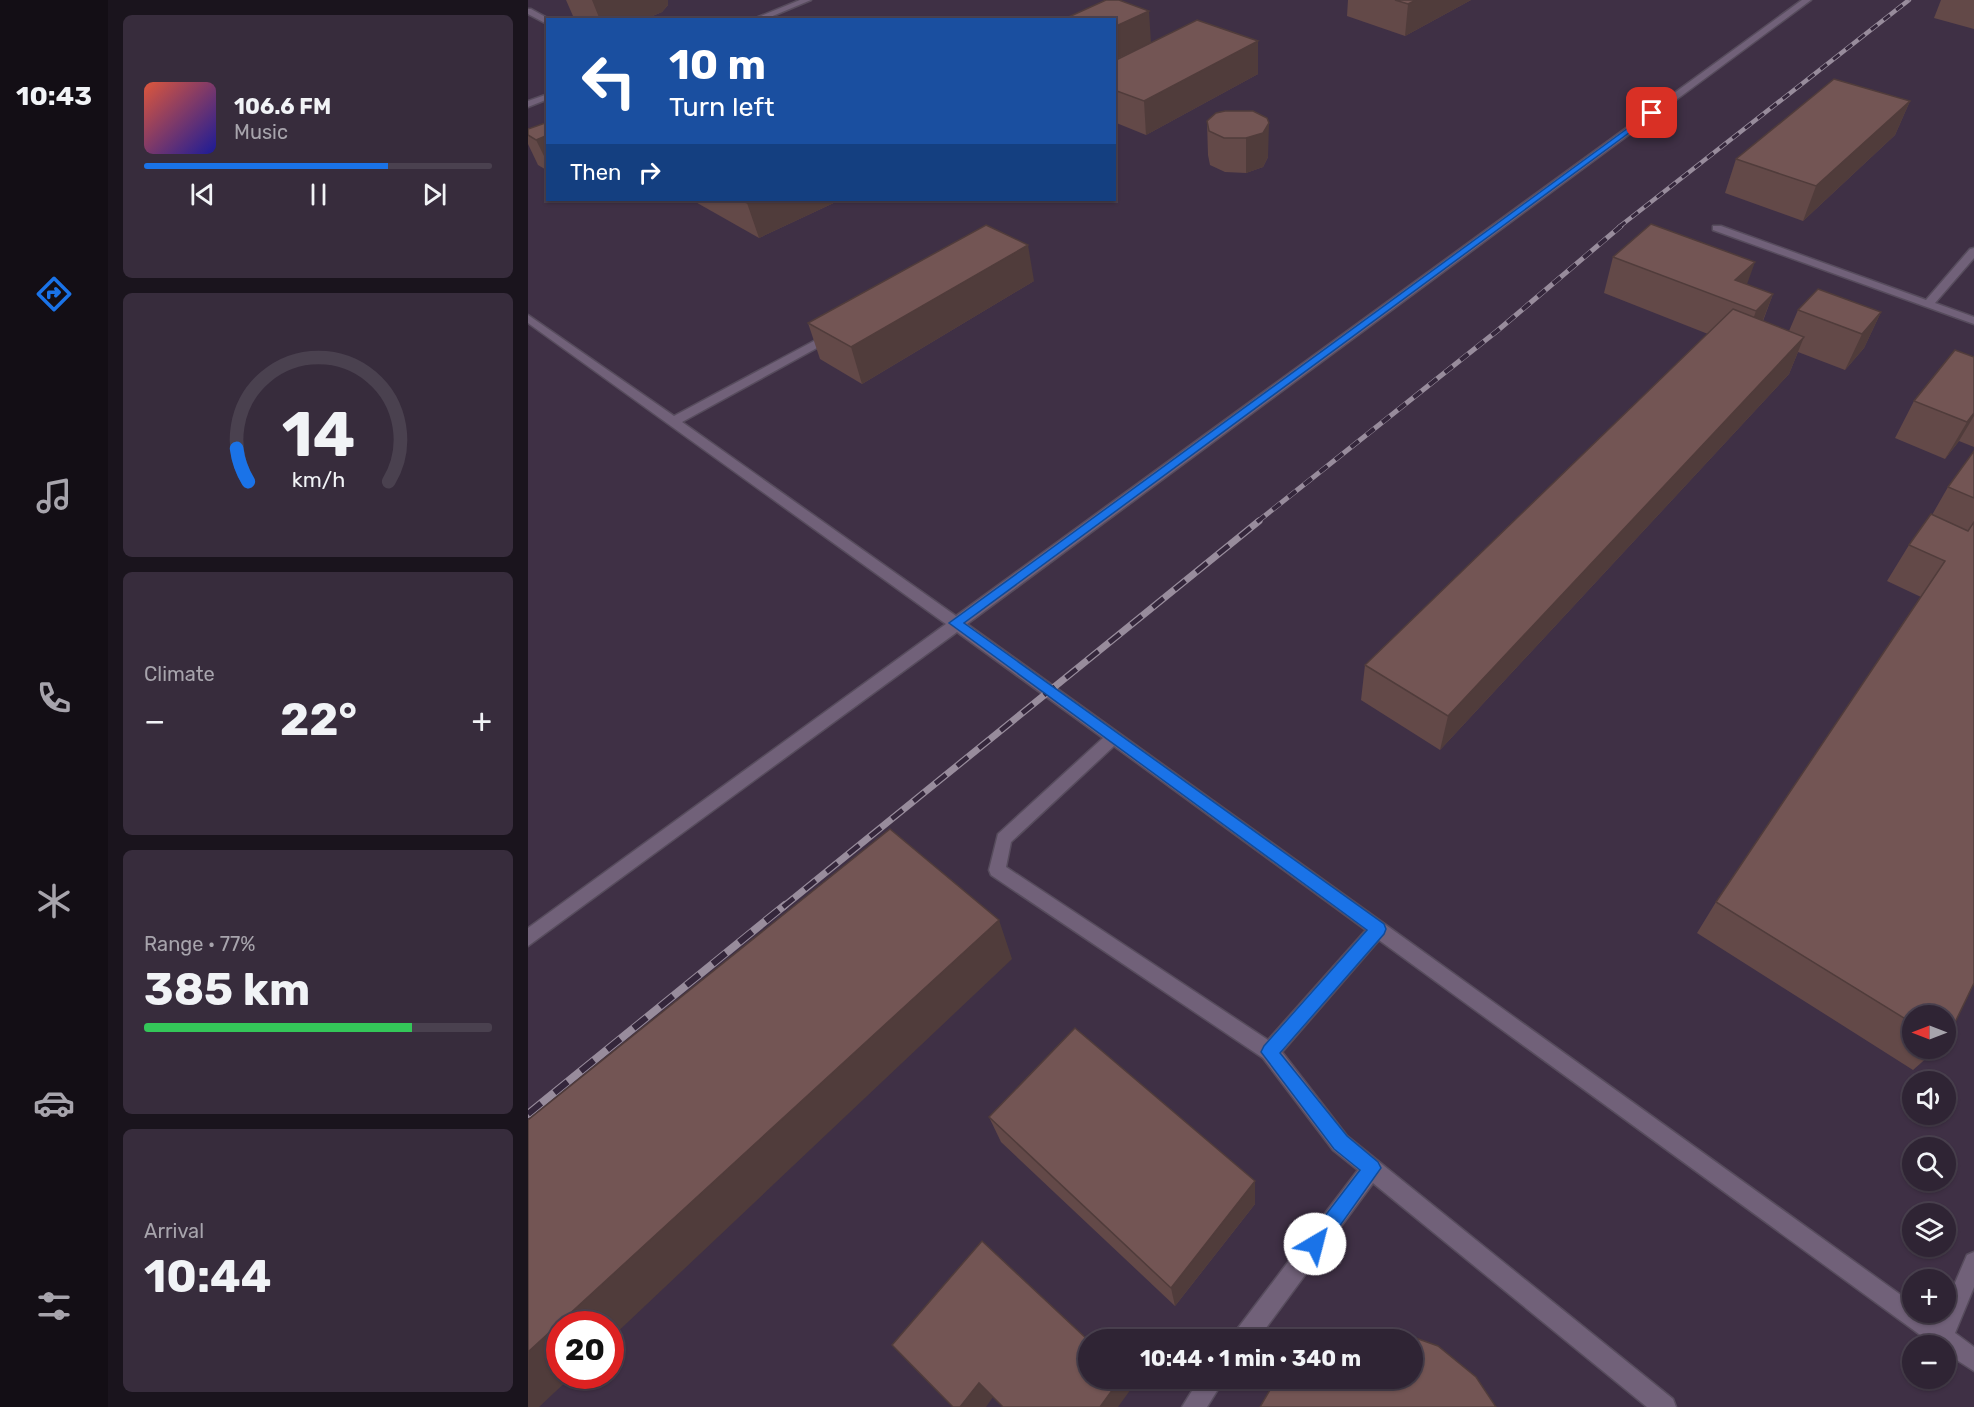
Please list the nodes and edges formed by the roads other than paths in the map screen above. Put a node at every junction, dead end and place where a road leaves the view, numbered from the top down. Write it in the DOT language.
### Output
graph roads {
  1 [pos="807,0"];
  2 [pos="1807,0"];
  3 [pos="528,11"];
  4 [pos="760,18"];
  5 [pos="546,20"];
  6 [pos="546,97"];
  7 [pos="528,104"];
  8 [pos="1717,228"];
  9 [pos="1974,251"];
  10 [pos="1928,304"];
  11 [pos="528,318"];
  12 [pos="1974,321"];
  13 [pos="839,332"];
  14 [pos="673,422"];
  15 [pos="955,623"];
  16 [pos="1113,738"];
  17 [pos="1378,929"];
  18 [pos="528,938"];
  19 [pos="1270,1052"];
  20 [pos="1372,1168"];
  21 [pos="1974,1262"];
  22 [pos="1252,1329"];
  23 [pos="1939,1335"];
  24 [pos="1943,1335"];
  25 [pos="1956,1347"];
  26 [pos="1974,1360"];
  27 [pos="1206,1389"];
  28 [pos="1193,1407"];
  29 [pos="1665,1407"];
  1 -- 4 [label="lane"];
  2 -- 15 [label="lane"];
  3 -- 5 [label="lane"];
  6 -- 7 [label="lane"];
  8 -- 10 [label="lane"];
  9 -- 10 [label="lane"];
  10 -- 12 [label="lane"];
  11 -- 14 [label="lane"];
  13 -- 14 [label="lane"];
  14 -- 15 [label="lane"];
  15 -- 16 [label="lane"];
  15 -- 18 [label="lane"];
  16 -- 17 [label="lane"];
  16 -- 19 [label="lane"];
  17 -- 19 [label="lane"];
  17 -- 23 [label="lane"];
  19 -- 20 [label="lane"];
  20 -- 22 [label="lane"];
  20 -- 29 [label="lane"];
  21 -- 24 [label="lane"];
  25 -- 26 [label="lane"];
  27 -- 28 [label="lane"];
}
